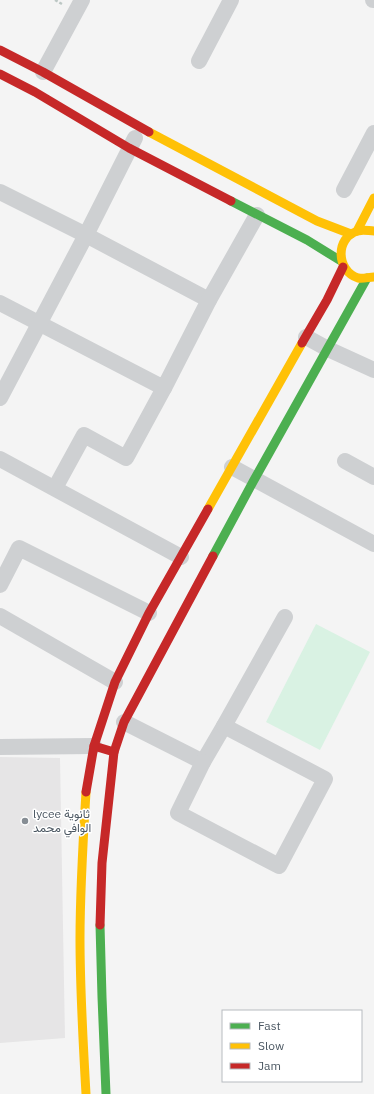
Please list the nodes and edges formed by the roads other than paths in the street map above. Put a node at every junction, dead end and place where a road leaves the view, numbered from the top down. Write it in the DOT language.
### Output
graph roads {
  1 [pos="82,0"];
  2 [pos="231,0"];
  3 [pos="0,50"];
  4 [pos="199,61"];
  5 [pos="42,72"];
  6 [pos="0,74"];
  7 [pos="140,127"];
  8 [pos="374,133"];
  9 [pos="130,148"];
  10 [pos="344,190"];
  11 [pos="0,192"];
  12 [pos="374,198"];
  13 [pos="257,215"];
  14 [pos="354,232"];
  15 [pos="374,232"];
  16 [pos="86,235"];
  17 [pos="342,264"];
  18 [pos="371,277"];
  19 [pos="209,300"];
  20 [pos="0,304"];
  21 [pos="39,324"];
  22 [pos="306,337"];
  23 [pos="328,349"];
  24 [pos="374,370"];
  25 [pos="164,388"];
  26 [pos="0,398"];
  27 [pos="0,458"];
  28 [pos="345,462"];
  29 [pos="232,467"];
  30 [pos="374,478"];
  31 [pos="254,480"];
  32 [pos="55,488"];
  33 [pos="374,544"];
  34 [pos="181,557"];
  35 [pos="0,585"];
  36 [pos="149,613"];
  37 [pos="0,616"];
  38 [pos="284,617"];
  39 [pos="115,682"];
  40 [pos="124,722"];
  41 [pos="224,726"];
  42 [pos="94,746"];
  43 [pos="0,747"];
  44 [pos="114,752"];
  45 [pos="204,762"];
  46 [pos="95,820"];
  47 [pos="92,1012"];
  48 [pos="86,1094"];
  49 [pos="106,1094"];
  1 -- 5 [label="street"];
  2 -- 4 [label="street"];
  3 -- 5 [label="street"];
  5 -- 7 [label="street"];
  6 -- 9 [label="street"];
  7 -- 9 [label="street"];
  7 -- 14 [label="street"];
  8 -- 10 [label="street"];
  9 -- 13 [label="street"];
  9 -- 16 [label="street"];
  11 -- 16 [label="street"];
  12 -- 14 [label="street"];
  13 -- 17 [label="street"];
  13 -- 19 [label="street"];
  14 -- 15 [label="street"];
  14 -- 17 [label="street"];
  16 -- 19 [label="street"];
  16 -- 21 [label="street"];
  17 -- 18 [label="street"];
  17 -- 22 [label="street"];
  18 -- 23 [label="street"];
  19 -- 25 [label="street"];
  20 -- 21 [label="street"];
  21 -- 25 [label="street"];
  21 -- 26 [label="street"];
  22 -- 23 [label="street"];
  22 -- 29 [label="street"];
  23 -- 24 [label="street"];
  23 -- 31 [label="street"];
  25 -- 32 [label="street"];
  27 -- 32 [label="street"];
  28 -- 30 [label="street"];
  29 -- 31 [label="street"];
  29 -- 34 [label="street"];
  31 -- 33 [label="street"];
  31 -- 40 [label="street"];
  32 -- 34 [label="street"];
  34 -- 36 [label="street"];
  35 -- 36 [label="street"];
  36 -- 39 [label="street"];
  37 -- 39 [label="street"];
  38 -- 41 [label="street"];
  39 -- 42 [label="street"];
  40 -- 44 [label="street"];
  40 -- 45 [label="street"];
  41 -- 45 [label="street"];
  41 -- 45 [label="street"];
  42 -- 43 [label="street"];
  42 -- 44 [label="street"];
  42 -- 46 [label="street"];
  44 -- 46 [label="street"];
  46 -- 47 [label="street"];
  46 -- 47 [label="street"];
  47 -- 48 [label="street"];
  47 -- 49 [label="street"];
}
